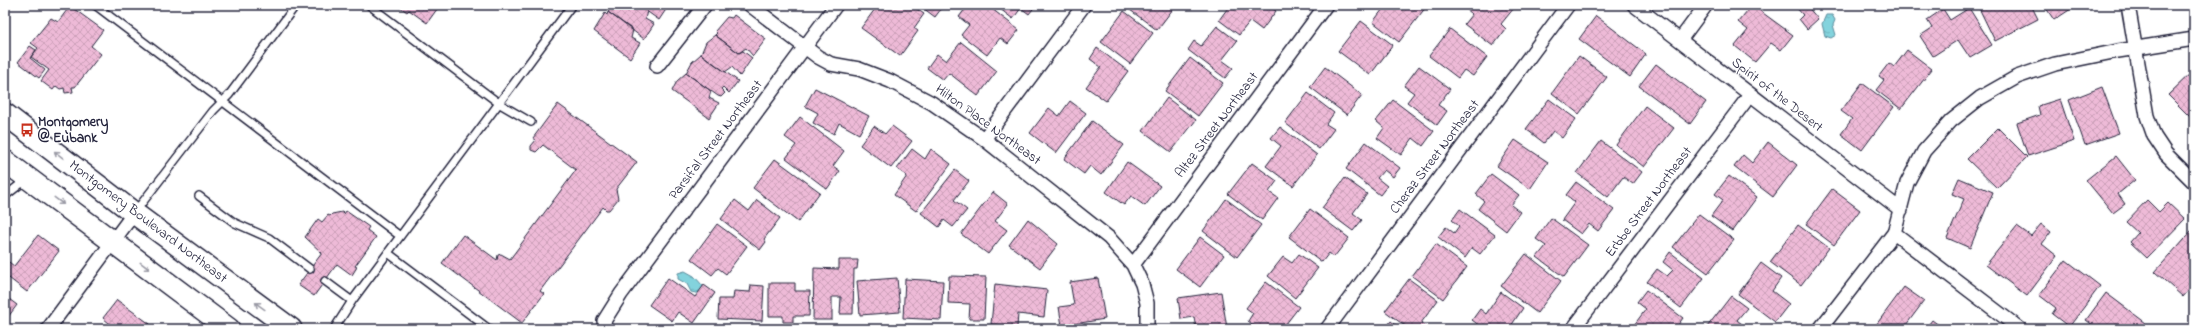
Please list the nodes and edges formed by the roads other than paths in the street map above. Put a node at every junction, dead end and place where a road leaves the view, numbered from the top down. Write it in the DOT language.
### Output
graph roads {
  1 [pos="95,5"];
  2 [pos="296,5"];
  3 [pos="369,5"];
  4 [pos="572,5"];
  5 [pos="705,5"];
  6 [pos="750,5"];
  7 [pos="836,5"];
  8 [pos="1084,5"];
  9 [pos="1326,5"];
  10 [pos="1568,5"];
  11 [pos="1634,5"];
  12 [pos="1706,5"];
  13 [pos="2128,5"];
  14 [pos="2194,39"];
  15 [pos="1680,40"];
  16 [pos="805,47"];
  17 [pos="2135,48"];
  18 [pos="657,66"];
  19 [pos="1750,95"];
  20 [pos="223,101"];
  21 [pos="500,104"];
  22 [pos="6,115"];
  23 [pos="531,122"];
  24 [pos="984,139"];
  25 [pos="5,161"];
  26 [pos="28,178"];
  27 [pos="2194,182"];
  28 [pos="5,196"];
  29 [pos="199,196"];
  30 [pos="1901,210"];
  31 [pos="134,214"];
  32 [pos="1894,233"];
  33 [pos="400,236"];
  34 [pos="114,242"];
  35 [pos="388,253"];
  36 [pos="1133,265"];
  37 [pos="310,269"];
  38 [pos="325,281"];
  39 [pos="352,300"];
  40 [pos="48,329"];
  41 [pos="229,329"];
  42 [pos="291,329"];
  43 [pos="334,329"];
  44 [pos="489,329"];
  45 [pos="605,329"];
  46 [pos="1147,329"];
  47 [pos="1327,329"];
  48 [pos="1573,329"];
  49 [pos="1820,329"];
  50 [pos="2020,329"];
  1 -- 20 [label="lane"];
  2 -- 20 [label="lane"];
  3 -- 21 [label="lane"];
  4 -- 21 [label="lane"];
  5 -- 18 [label="street"];
  6 -- 16 [label="street, Hilton Place Northeast"];
  7 -- 16 [label="street, Parsifal Street Northeast"];
  8 -- 24 [label="street"];
  9 -- 36 [label="street, Altez Street Northeast"];
  10 -- 47 [label="street, Cheraz Street Northeast"];
  11 -- 15 [label="street, Spirit of the Desert"];
  12 -- 15 [label="street"];
  13 -- 17 [label="street"];
  14 -- 17 [label="street"];
  15 -- 19 [label="street, Spirit of the Desert"];
  16 -- 24 [label="street, Hilton Place Northeast"];
  16 -- 45 [label="street, Parsifal Street Northeast"];
  17 -- 27 [label="street"];
  17 -- 30 [label="street"];
  19 -- 30 [label="street, Spirit of the Desert"];
  19 -- 48 [label="street, Erbbe Street Northeast"];
  20 -- 31 [label="lane"];
  20 -- 33 [label="lane"];
  21 -- 23 [label="lane"];
  21 -- 33 [label="lane"];
  31 -- 22 [label="main road, Montgomery Boulevard Northeast, one-way"];
  24 -- 36 [label="street, Hilton Place Northeast"];
  25 -- 26 [label="main road"];
  26 -- 28 [label="lane"];
  26 -- 34 [label="main road, one-way"];
  29 -- 37 [label="lane"];
  30 -- 32 [label="street"];
  31 -- 34 [label="street"];
  42 -- 31 [label="main road, Montgomery Boulevard Northeast, one-way"];
  32 -- 49 [label="street"];
  32 -- 50 [label="street"];
  33 -- 35 [label="lane"];
  34 -- 40 [label="street"];
  34 -- 41 [label="main road, one-way"];
  35 -- 39 [label="lane"];
  35 -- 44 [label="lane"];
  36 -- 46 [label="street, Hilton Place Northeast"];
  38 -- 39 [label="lane"];
  39 -- 43 [label="lane"];
}
